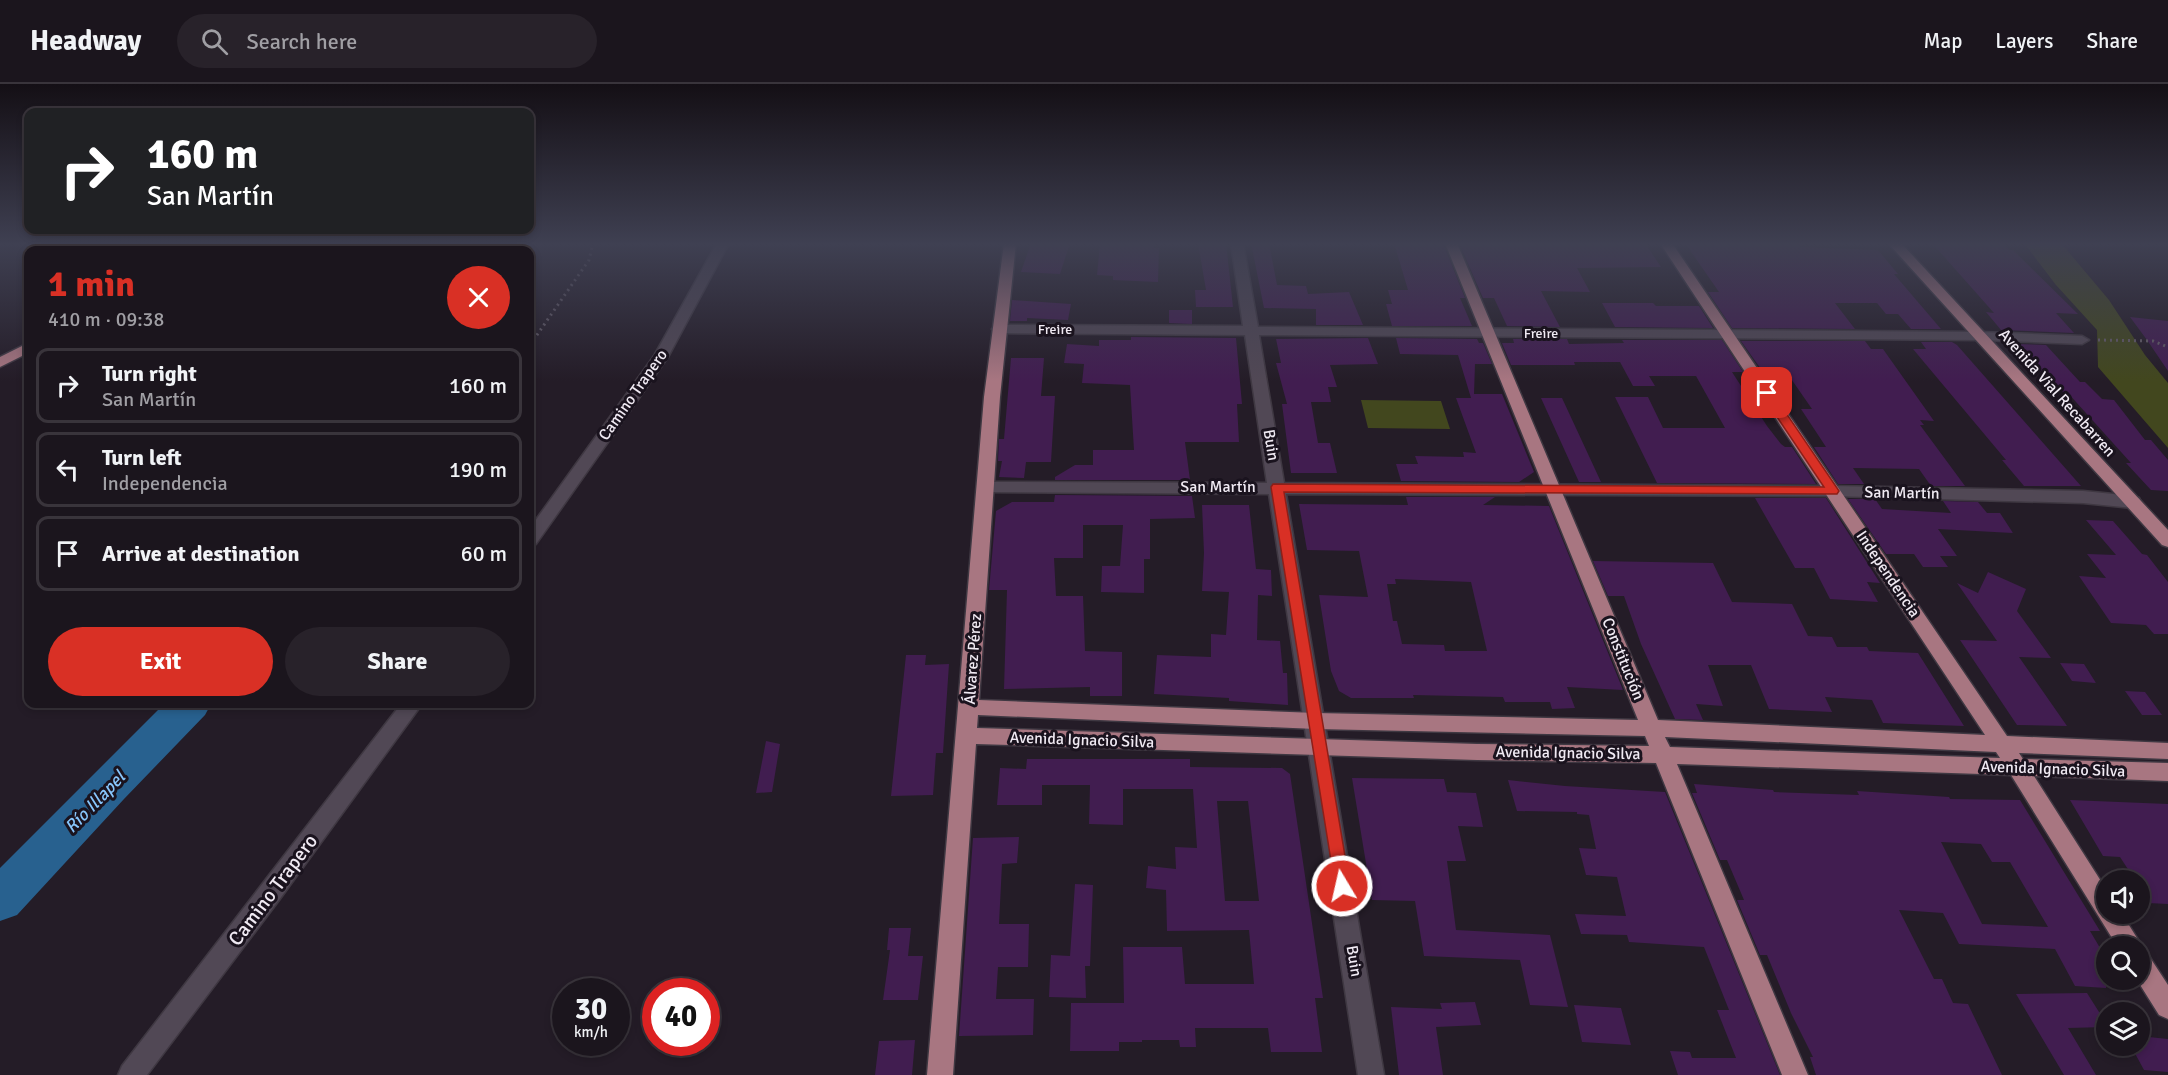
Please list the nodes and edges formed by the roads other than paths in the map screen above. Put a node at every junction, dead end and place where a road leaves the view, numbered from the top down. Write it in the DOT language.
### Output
graph roads {
  1 [pos="698,289"];
  2 [pos="1004,289"];
  3 [pos="1245,289"];
  4 [pos="1470,289"];
  5 [pos="1697,289"];
  6 [pos="1937,289"];
  7 [pos="999,329"];
  8 [pos="1252,331"];
  9 [pos="1488,332"];
  10 [pos="1727,334"];
  11 [pos="1981,336"];
  12 [pos="2082,340"];
  13 [pos="24,349"];
  14 [pos="0,363"];
  15 [pos="986,487"];
  16 [pos="1277,487"];
  17 [pos="1554,489"];
  18 [pos="1833,491"];
  19 [pos="2133,502"];
  20 [pos="534,534"];
  21 [pos="2168,541"];
  22 [pos="969,707"];
  23 [pos="409,708"];
  24 [pos="1316,721"];
  25 [pos="1653,728"];
  26 [pos="967,736"];
  27 [pos="2003,745"];
  28 [pos="1320,747"];
  29 [pos="2168,751"];
  30 [pos="1664,755"];
  31 [pos="2018,768"];
  32 [pos="2168,772"];
  33 [pos="2096,893"];
  34 [pos="2150,978"];
  35 [pos="2168,1007"];
  36 [pos="131,1075"];
  37 [pos="941,1075"];
  38 [pos="1371,1075"];
  39 [pos="1795,1075"];
  1 -- 20 [label="street, Camino Trapero"];
  2 -- 7 [label="main road, Álvarez Pérez"];
  3 -- 8 [label="street, Buin"];
  4 -- 9 [label="main road, Constitución"];
  5 -- 10 [label="main road, Independencia"];
  6 -- 11 [label="main road, Avenida Vial Recabarren"];
  7 -- 8 [label="street, Freire"];
  7 -- 15 [label="main road, Álvarez Pérez"];
  8 -- 9 [label="street, Freire"];
  8 -- 16 [label="street, Buin"];
  9 -- 10 [label="street, Freire"];
  9 -- 17 [label="main road, Constitución"];
  10 -- 11 [label="street, Freire"];
  10 -- 18 [label="main road, Independencia"];
  11 -- 12 [label="street, Freire"];
  11 -- 19 [label="main road, Avenida Vial Recabarren"];
  13 -- 14 [label="main road"];
  15 -- 16 [label="street, San Martín"];
  15 -- 22 [label="main road, Álvarez Pérez"];
  16 -- 17 [label="street, San Martín"];
  16 -- 24 [label="street, Buin"];
  17 -- 18 [label="street, San Martín"];
  17 -- 25 [label="main road, Constitución"];
  18 -- 19 [label="street, San Martín"];
  18 -- 27 [label="main road, Independencia"];
  19 -- 21 [label="main road, Avenida Vial Recabarren"];
  22 -- 24 [label="main road, Avenida Ignacio Silva"];
  22 -- 26 [label="main road, Álvarez Pérez"];
  23 -- 36 [label="street, Camino Trapero"];
  24 -- 25 [label="main road, Avenida Ignacio Silva"];
  24 -- 28 [label="street, Buin"];
  25 -- 27 [label="main road, Avenida Ignacio Silva"];
  25 -- 30 [label="main road, Constitución"];
  26 -- 28 [label="main road, Avenida Ignacio Silva"];
  26 -- 37 [label="main road, Álvarez Pérez"];
  27 -- 29 [label="main road, Avenida Ignacio Silva"];
  27 -- 31 [label="main road, Independencia"];
  28 -- 30 [label="main road, Avenida Ignacio Silva"];
  28 -- 38 [label="street, Buin"];
  30 -- 31 [label="main road, Avenida Ignacio Silva"];
  30 -- 39 [label="main road, Constitución"];
  31 -- 32 [label="main road, Avenida Ignacio Silva"];
  31 -- 33 [label="main road, Independencia"];
  34 -- 35 [label="main road"];
}
